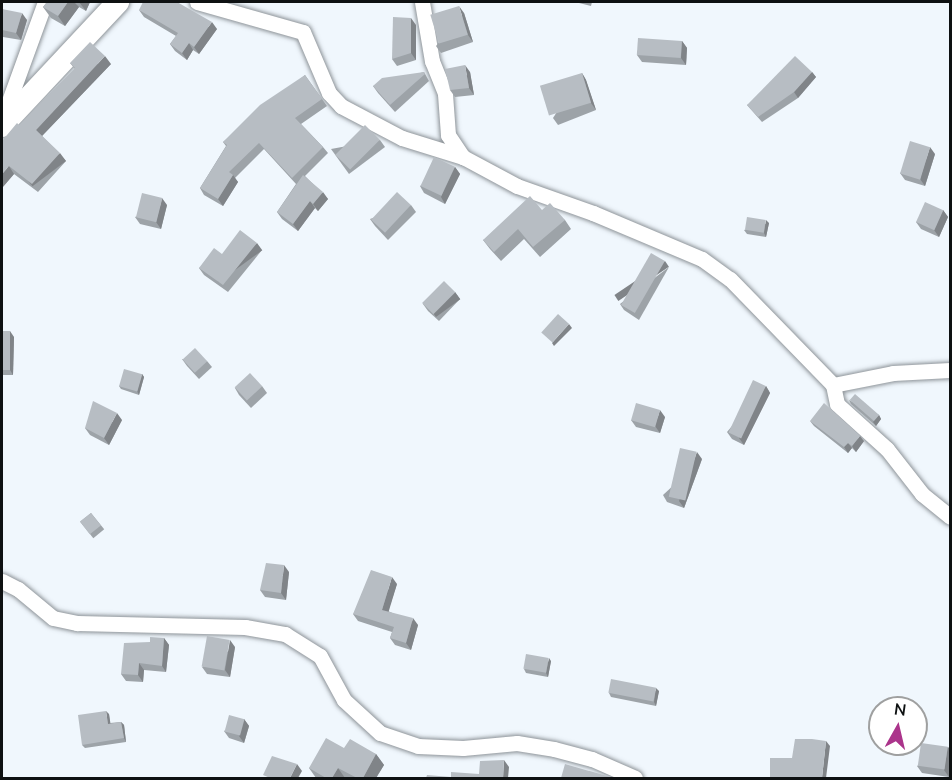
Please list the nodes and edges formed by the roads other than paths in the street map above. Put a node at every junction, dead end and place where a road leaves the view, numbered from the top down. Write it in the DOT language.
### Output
graph roads {
  1 [pos="45,2"];
  2 [pos="118,2"];
  3 [pos="197,2"];
  4 [pos="422,2"];
  5 [pos="2,124"];
  6 [pos="463,157"];
  7 [pos="951,370"];
  8 [pos="833,385"];
  9 [pos="951,517"];
  10 [pos="2,581"];
  11 [pos="635,778"];
  1 -- 5 [label="street"];
  2 -- 5 [label="main road"];
  3 -- 6 [label="street"];
  4 -- 6 [label="street"];
  6 -- 8 [label="street"];
  7 -- 8 [label="street"];
  8 -- 9 [label="street"];
  10 -- 11 [label="street"];
}
